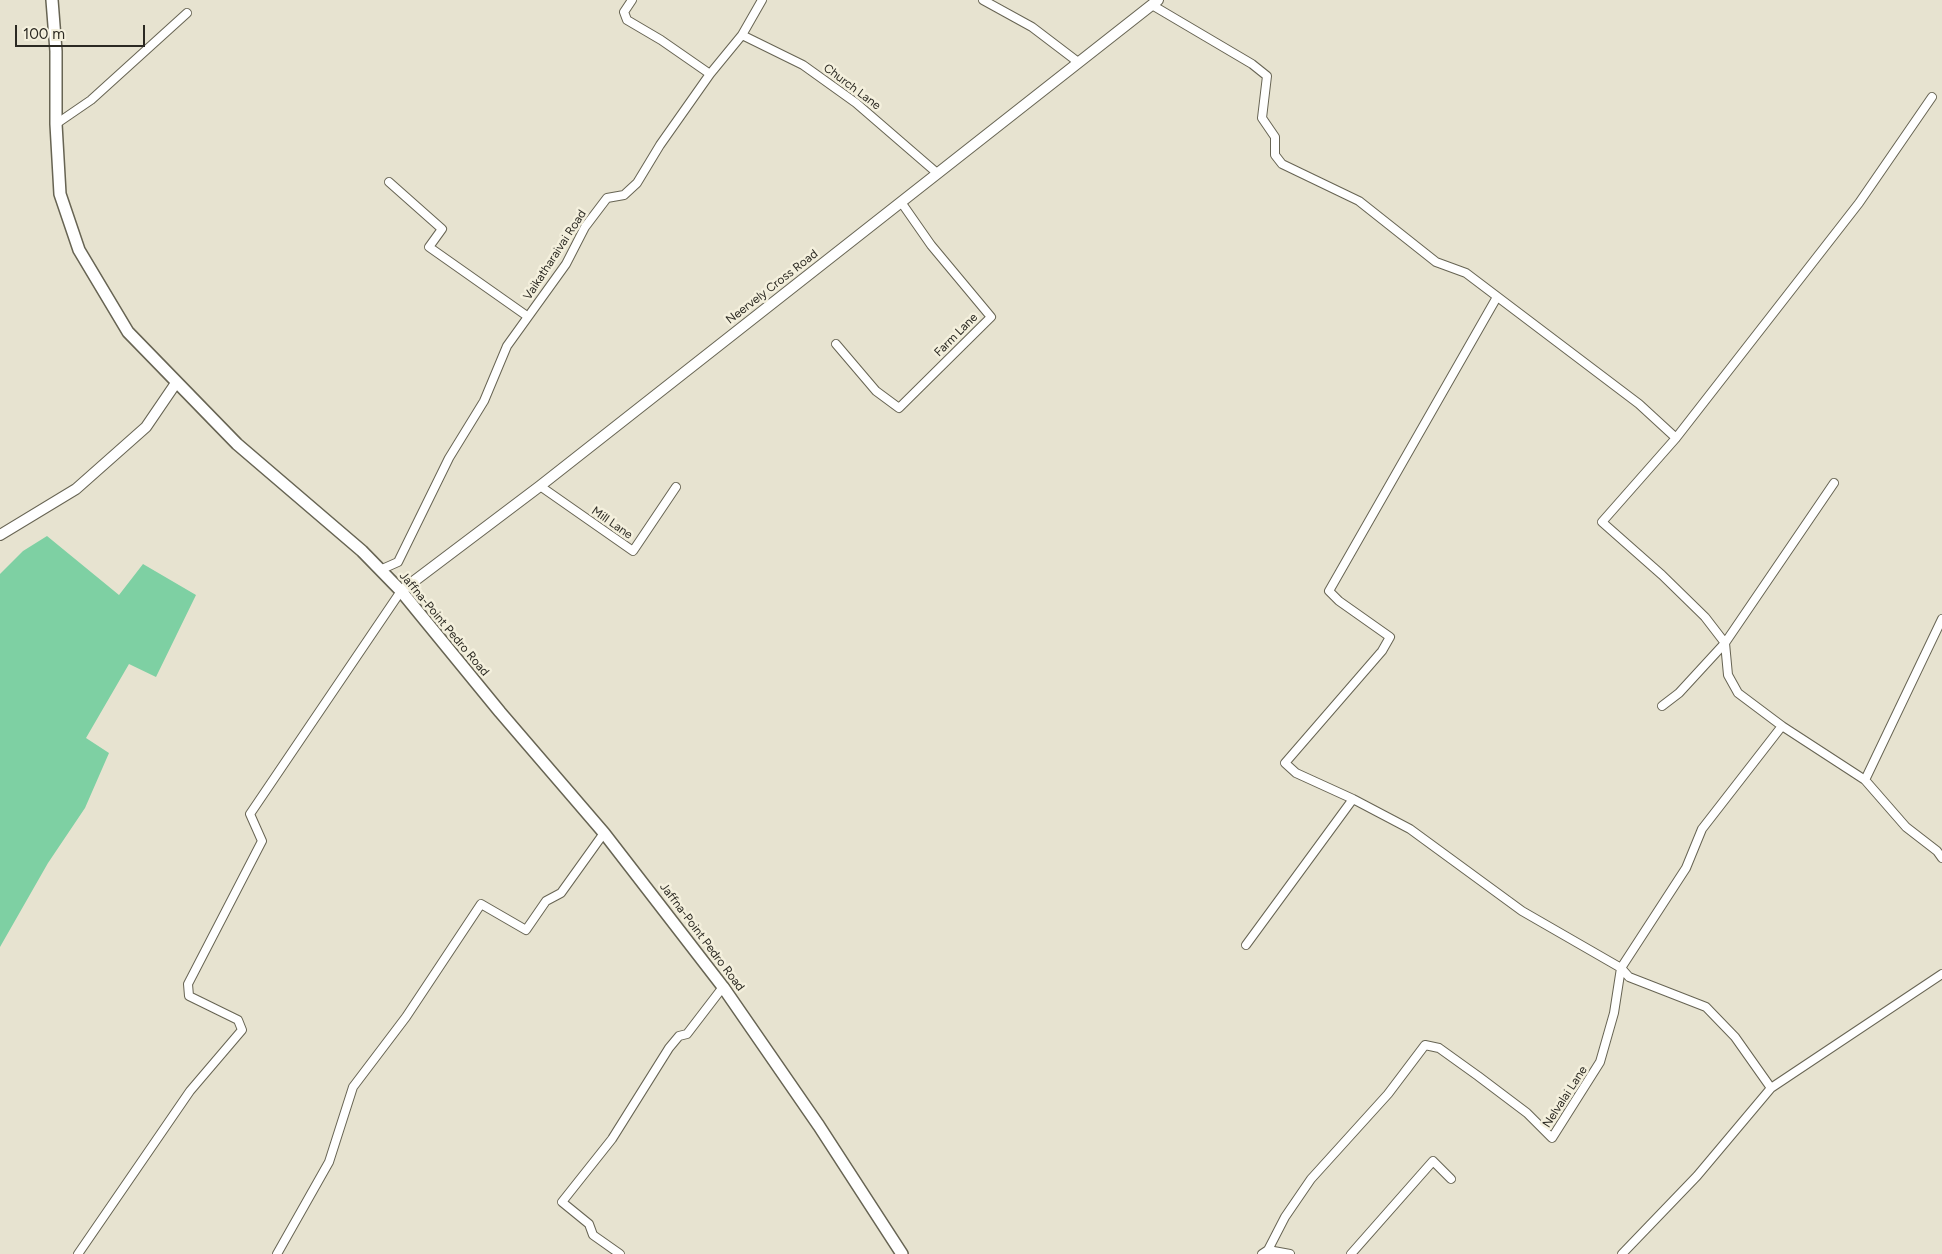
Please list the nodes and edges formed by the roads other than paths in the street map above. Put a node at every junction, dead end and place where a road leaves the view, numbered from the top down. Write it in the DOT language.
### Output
graph roads {
  1 [pos="52,0"];
  2 [pos="632,0"];
  3 [pos="762,0"];
  4 [pos="985,0"];
  5 [pos="1155,2"];
  6 [pos="187,13"];
  7 [pos="742,35"];
  8 [pos="1078,62"];
  9 [pos="710,74"];
  10 [pos="1932,97"];
  11 [pos="56,124"];
  12 [pos="937,173"];
  13 [pos="389,182"];
  14 [pos="901,202"];
  15 [pos="1497,297"];
  16 [pos="527,316"];
  17 [pos="836,344"];
  18 [pos="176,383"];
  19 [pos="1676,438"];
  20 [pos="1834,483"];
  21 [pos="540,486"];
  22 [pos="676,488"];
  23 [pos="0,535"];
  24 [pos="380,570"];
  25 [pos="401,591"];
  26 [pos="1942,619"];
  27 [pos="1725,643"];
  28 [pos="1662,706"];
  29 [pos="1782,726"];
  30 [pos="1864,780"];
  31 [pos="1353,799"];
  32 [pos="604,833"];
  33 [pos="1942,858"];
  34 [pos="1246,945"];
  35 [pos="1621,968"];
  36 [pos="1942,974"];
  37 [pos="723,987"];
  38 [pos="1771,1088"];
  39 [pos="1451,1179"];
  40 [pos="1631,1251"];
  41 [pos="1265,1252"];
  42 [pos="78,1254"];
  43 [pos="277,1254"];
  44 [pos="620,1254"];
  45 [pos="902,1254"];
  46 [pos="1290,1254"];
  47 [pos="1351,1254"];
  48 [pos="1622,1254"];
  1 -- 11 [label="main road, Jaffna-Point Pedro Road"];
  2 -- 9 [label="street"];
  3 -- 7 [label="street, Vaikatharaivai Road"];
  4 -- 8 [label="street"];
  5 -- 8 [label="street, Neervely Cross Road"];
  5 -- 15 [label="street"];
  6 -- 11 [label="street"];
  7 -- 9 [label="street, Vaikatharaivai Road"];
  7 -- 12 [label="street, Church Lane"];
  8 -- 12 [label="street, Neervely Cross Road"];
  9 -- 16 [label="street, Vaikatharaivai Road"];
  10 -- 19 [label="street"];
  11 -- 18 [label="main road, Jaffna-Point Pedro Road"];
  12 -- 14 [label="street, Neervely Cross Road"];
  13 -- 16 [label="street"];
  14 -- 17 [label="street, Farm Lane"];
  14 -- 21 [label="street, Neervely Cross Road"];
  15 -- 19 [label="street"];
  15 -- 31 [label="street"];
  16 -- 24 [label="street, Vaikatharaivai Road"];
  18 -- 23 [label="street"];
  18 -- 24 [label="main road, Jaffna-Point Pedro Road"];
  19 -- 27 [label="street"];
  20 -- 27 [label="street"];
  21 -- 22 [label="street, Mill Lane"];
  21 -- 25 [label="street, Neervely Cross Road"];
  24 -- 25 [label="main road, Jaffna-Point Pedro Road"];
  25 -- 32 [label="main road, Jaffna-Point Pedro Road"];
  25 -- 42 [label="street"];
  26 -- 30 [label="street"];
  27 -- 28 [label="street"];
  27 -- 29 [label="street"];
  29 -- 30 [label="street"];
  29 -- 35 [label="street, Nelvalai Lane"];
  30 -- 33 [label="street"];
  31 -- 34 [label="street"];
  31 -- 35 [label="street"];
  32 -- 37 [label="main road, Jaffna-Point Pedro Road"];
  32 -- 43 [label="street"];
  35 -- 38 [label="street"];
  35 -- 41 [label="street, Nelvalai Lane"];
  36 -- 38 [label="street"];
  37 -- 44 [label="street"];
  37 -- 45 [label="main road, Jaffna-Point Pedro Road"];
  38 -- 40 [label="street"];
  39 -- 47 [label="street"];
  40 -- 48 [label="street"];
  41 -- 46 [label="street"];
}
